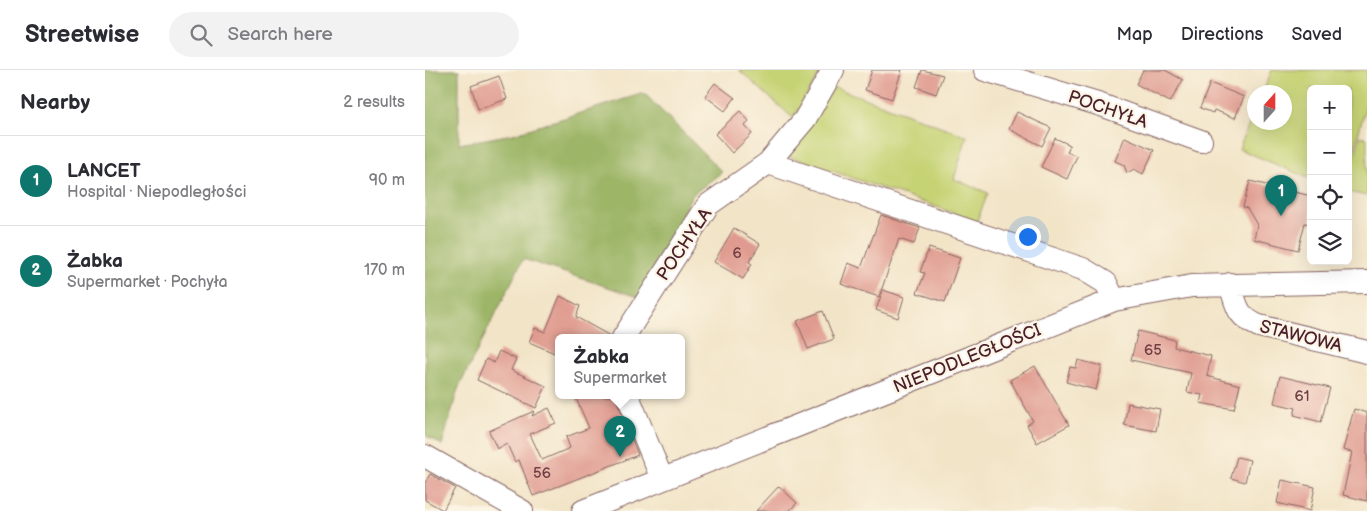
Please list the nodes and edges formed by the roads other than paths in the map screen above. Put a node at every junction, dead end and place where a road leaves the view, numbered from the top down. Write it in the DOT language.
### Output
graph roads {
  1 [pos="833,70"];
  2 [pos="985,70"];
  3 [pos="1201,141"];
  4 [pos="768,163"];
  5 [pos="1367,282"];
  6 [pos="1230,284"];
  7 [pos="1114,300"];
  8 [pos="626,334"];
  9 [pos="1367,352"];
  10 [pos="629,399"];
  11 [pos="425,456"];
  12 [pos="662,479"];
  13 [pos="522,511"];
  14 [pos="583,511"];
  1 -- 4 [label="street, POCHYŁA"];
  2 -- 3 [label="street, POCHYŁA"];
  4 -- 7 [label="street"];
  4 -- 8 [label="street, POCHYŁA"];
  5 -- 6 [label="street, NIEPODLEGŁOŚCI"];
  6 -- 7 [label="street, NIEPODLEGŁOŚCI"];
  6 -- 9 [label="street, STAWOWA"];
  7 -- 12 [label="street, NIEPODLEGŁOŚCI"];
  10 -- 12 [label="street"];
  11 -- 13 [label="street"];
  12 -- 14 [label="street, NIEPODLEGŁOŚCI"];
}
